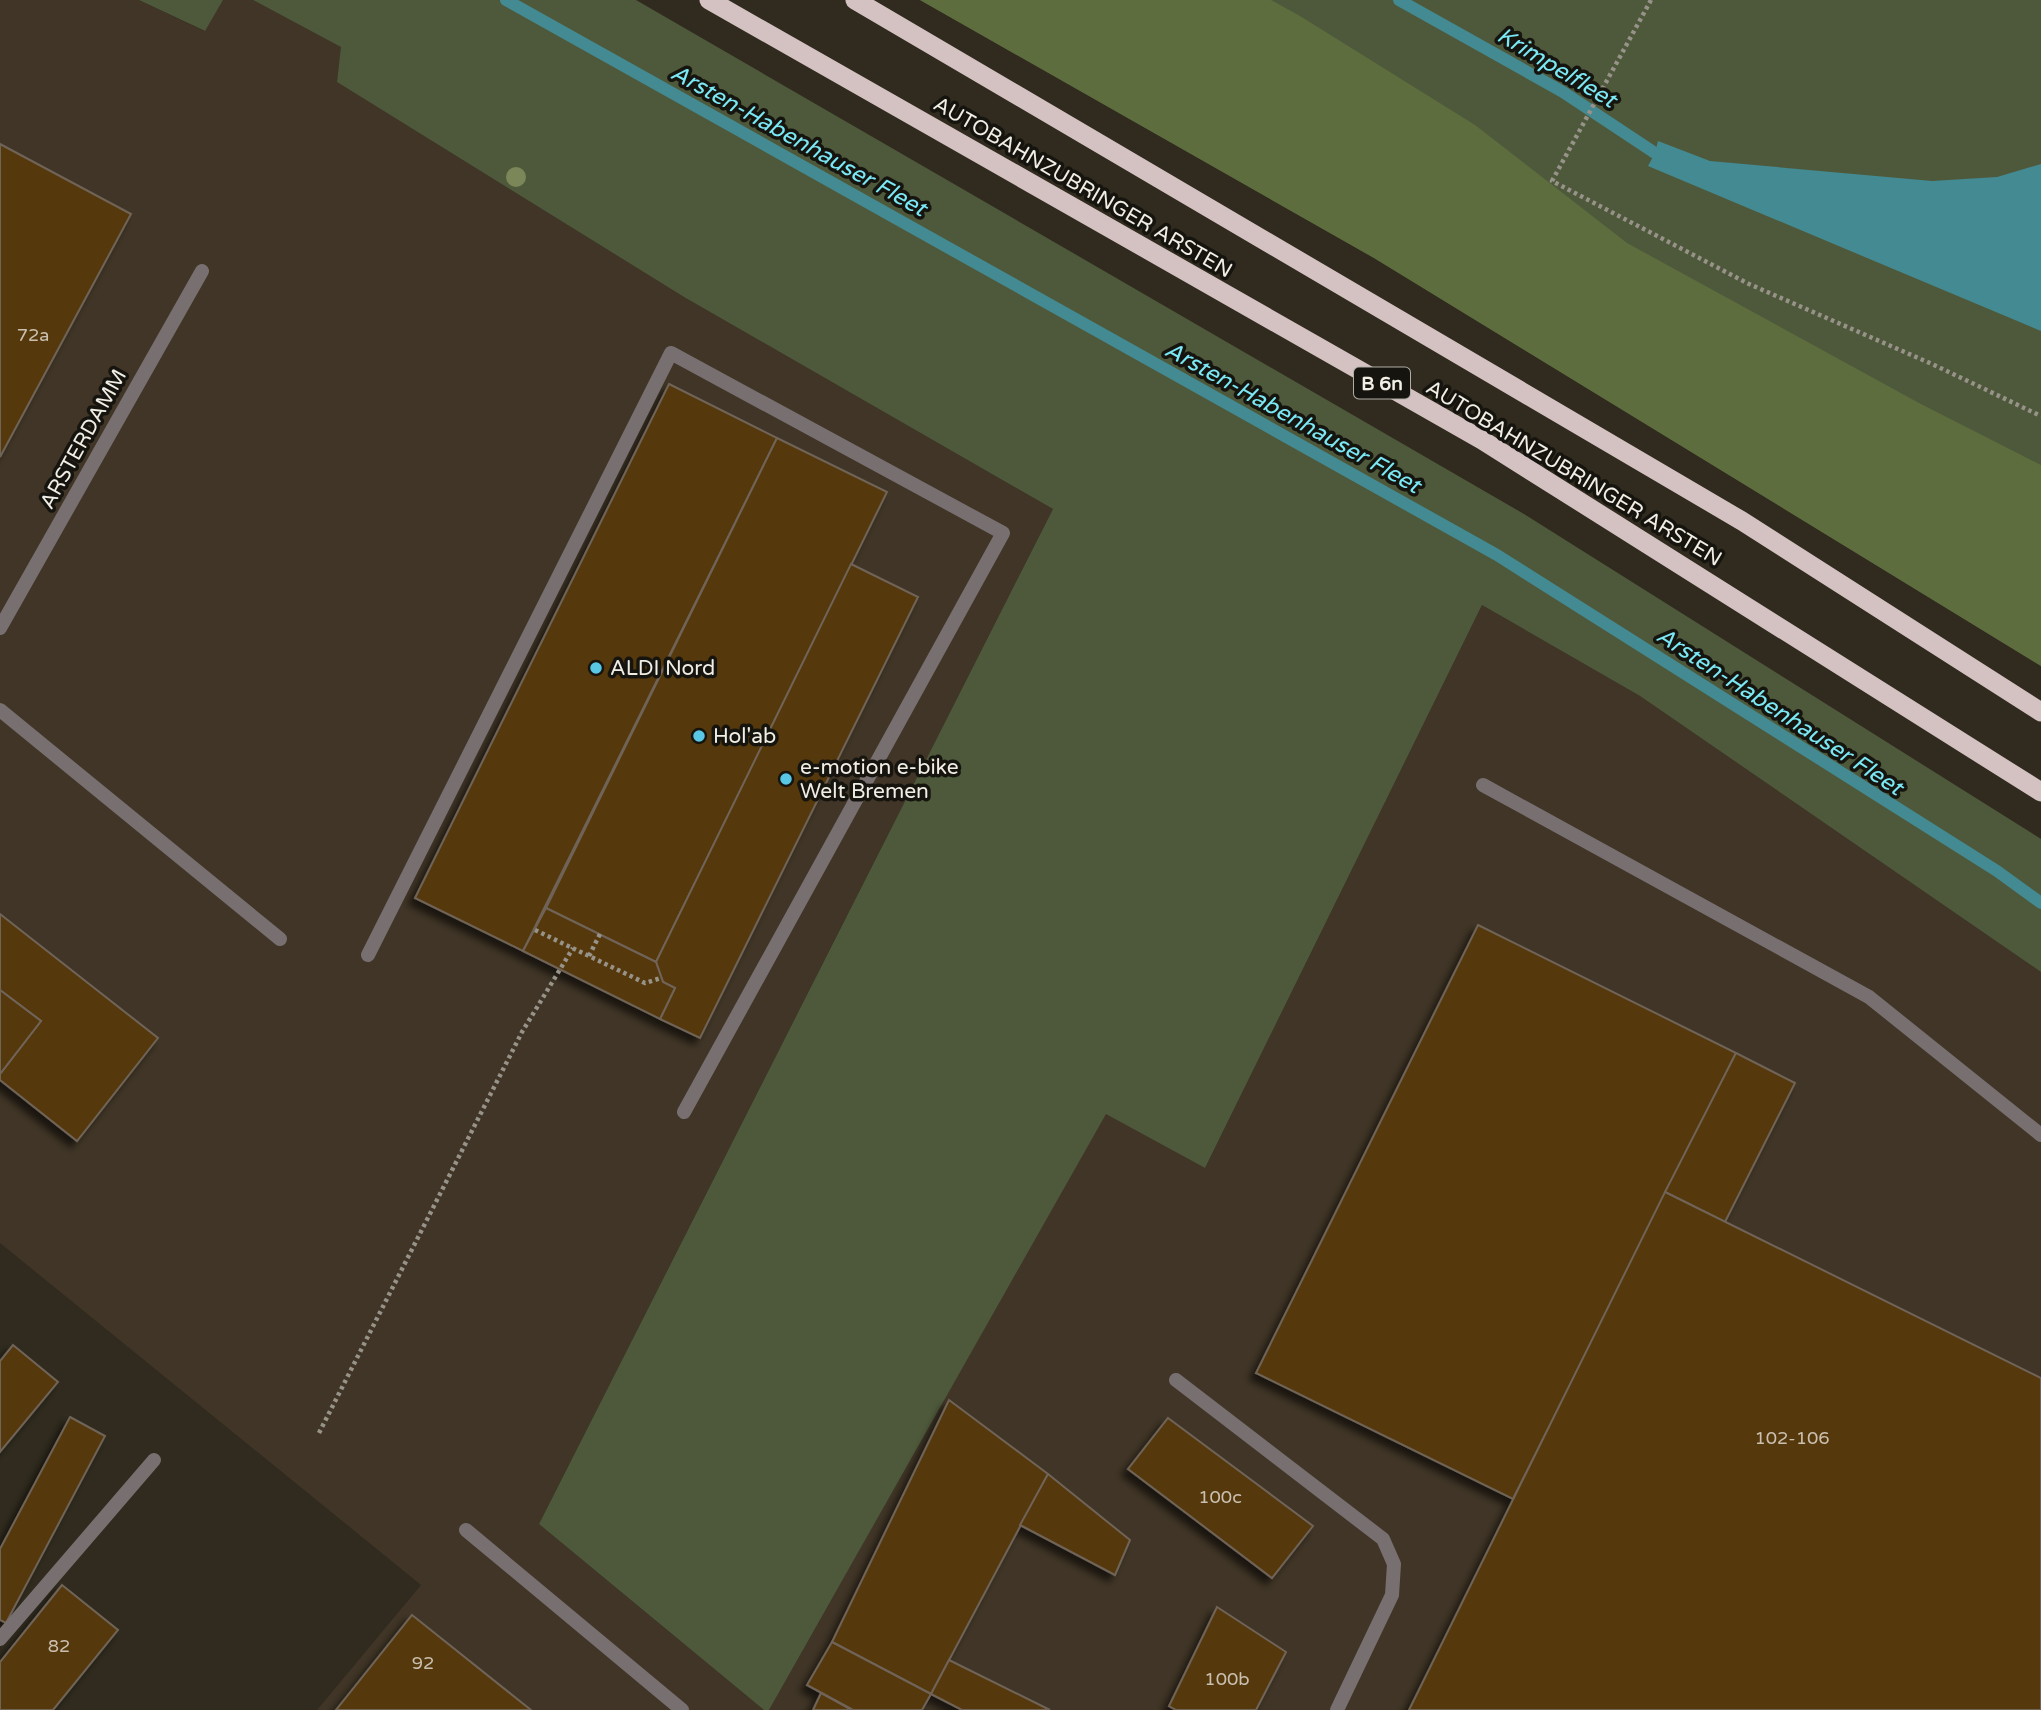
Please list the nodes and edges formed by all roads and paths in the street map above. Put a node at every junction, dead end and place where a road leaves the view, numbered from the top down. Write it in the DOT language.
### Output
graph roads {
  1 [pos="709,0"];
  2 [pos="855,0"];
  3 [pos="1651,0"];
  4 [pos="202,271"];
  5 [pos="2041,416"];
  6 [pos="0,628"];
  7 [pos="0,710"];
  8 [pos="2041,712"];
  9 [pos="1483,785"];
  10 [pos="2041,792"];
  11 [pos="535,930"];
  12 [pos="600,934"];
  13 [pos="280,939"];
  14 [pos="573,948"];
  15 [pos="368,955"];
  16 [pos="589,956"];
  17 [pos="661,978"];
  18 [pos="684,1112"];
  19 [pos="2041,1135"];
  20 [pos="1176,1380"];
  21 [pos="319,1433"];
  22 [pos="154,1460"];
  23 [pos="466,1530"];
  24 [pos="0,1639"];
  25 [pos="682,1710"];
  26 [pos="1337,1710"];
  1 -- 10 [label="highway, AUTOBAHNZUBRINGER ARSTEN / B 6n"];
  2 -- 8 [label="highway, AUTOBAHNZUBRINGER ARSTEN"];
  3 -- 5 [label="path"];
  4 -- 6 [label="lane, ARSTERDAMM"];
  7 -- 13 [label="lane"];
  9 -- 19 [label="lane"];
  11 -- 14 [label="path"];
  12 -- 16 [label="path"];
  14 -- 16 [label="path"];
  14 -- 21 [label="path"];
  15 -- 18 [label="lane"];
  16 -- 17 [label="path"];
  20 -- 26 [label="lane"];
  22 -- 24 [label="lane"];
  23 -- 25 [label="lane"];
}
